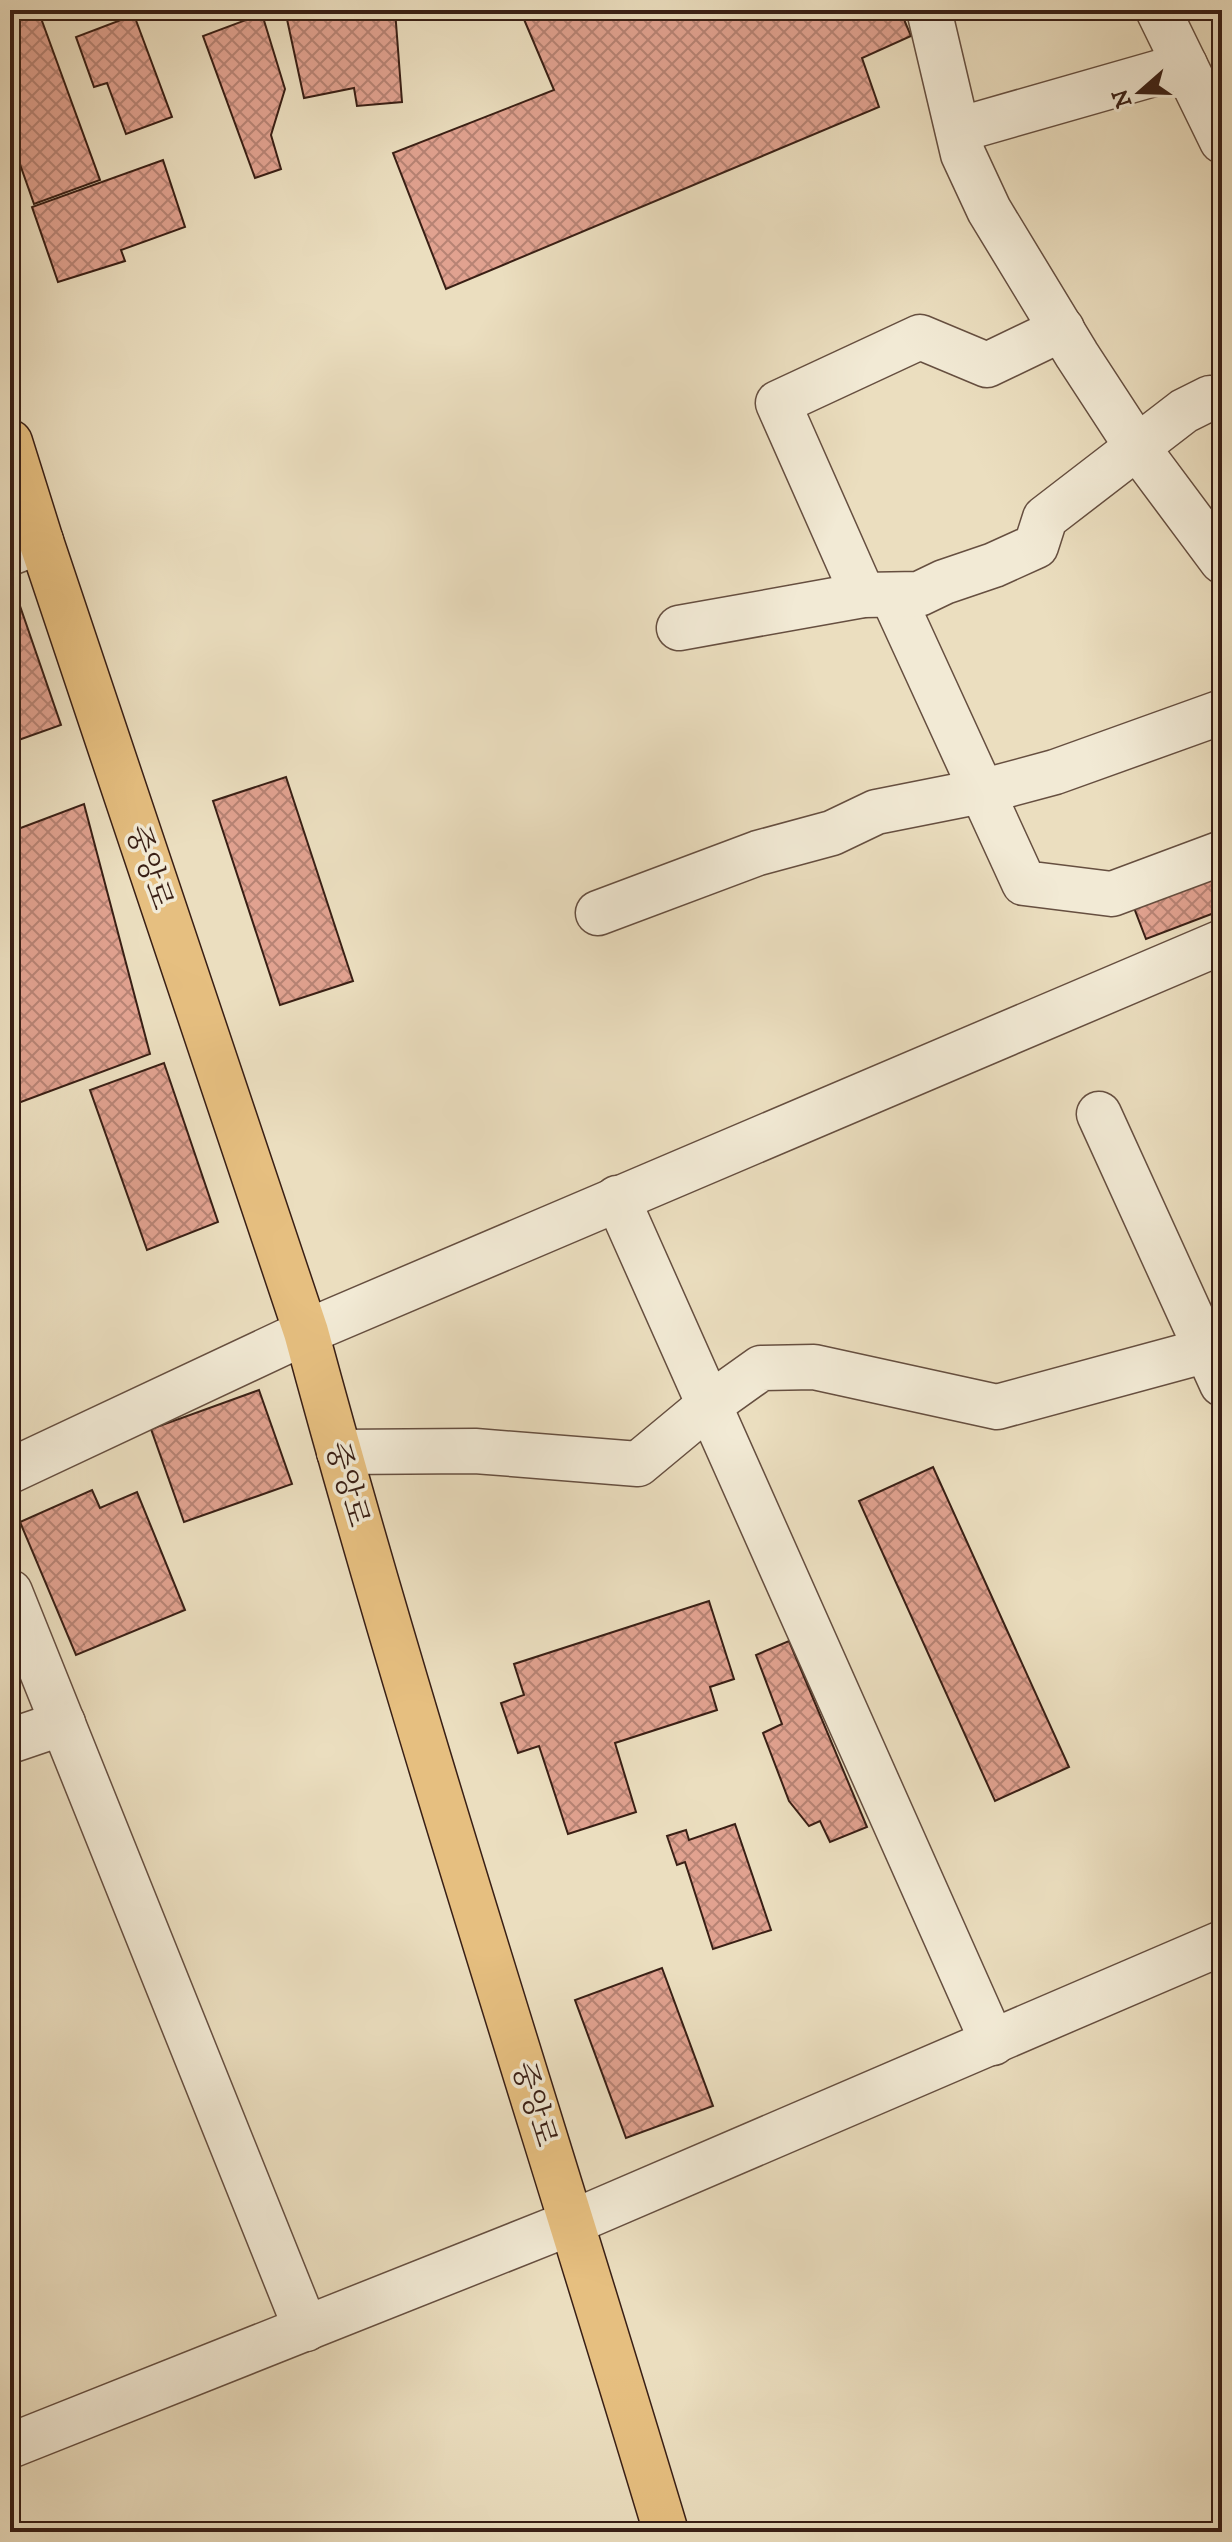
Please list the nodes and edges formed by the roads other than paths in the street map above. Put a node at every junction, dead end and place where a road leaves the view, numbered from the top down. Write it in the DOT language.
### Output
graph roads {
  1 [pos="929,10"];
  2 [pos="1158,10"];
  3 [pos="1185,65"];
  4 [pos="958,130"];
  5 [pos="1222,141"];
  6 [pos="1062,329"];
  7 [pos="1222,400"];
  8 [pos="10,442"];
  9 [pos="1137,447"];
  10 [pos="25,547"];
  11 [pos="1222,561"];
  12 [pos="878,595"];
  13 [pos="679,628"];
  14 [pos="1222,712"];
  15 [pos="981,791"];
  16 [pos="1222,853"];
  17 [pos="598,913"];
  18 [pos="1222,942"];
  19 [pos="1099,1114"];
  20 [pos="617,1198"];
  21 [pos="306,1332"];
  22 [pos="1217,1360"];
  23 [pos="709,1405"];
  24 [pos="339,1452"];
  25 [pos="10,1471"];
  26 [pos="10,1592"];
  27 [pos="63,1723"];
  28 [pos="10,1741"];
  29 [pos="1222,1943"];
  30 [pos="993,2043"];
  31 [pos="573,2222"];
  32 [pos="306,2329"];
  33 [pos="10,2446"];
  34 [pos="666,2532"];
  1 -- 4 [label="street"];
  2 -- 3 [label="street"];
  3 -- 4 [label="street"];
  3 -- 5 [label="street"];
  4 -- 6 [label="street"];
  6 -- 9 [label="street"];
  6 -- 12 [label="street"];
  7 -- 9 [label="street"];
  8 -- 10 [label="main road, 중앙로"];
  9 -- 11 [label="street"];
  9 -- 12 [label="street"];
  10 -- 21 [label="main road, 중앙로"];
  12 -- 13 [label="street"];
  12 -- 15 [label="street"];
  14 -- 15 [label="street"];
  15 -- 16 [label="street"];
  15 -- 17 [label="street"];
  18 -- 20 [label="street"];
  19 -- 22 [label="street"];
  20 -- 21 [label="street"];
  20 -- 23 [label="street"];
  21 -- 24 [label="main road, 중앙로"];
  21 -- 25 [label="street"];
  22 -- 23 [label="street"];
  23 -- 24 [label="street"];
  23 -- 30 [label="street"];
  24 -- 31 [label="main road, 중앙로"];
  26 -- 27 [label="street"];
  27 -- 28 [label="street"];
  27 -- 32 [label="street"];
  29 -- 30 [label="street"];
  30 -- 31 [label="street"];
  31 -- 32 [label="street"];
  31 -- 34 [label="main road, 중앙로"];
  32 -- 33 [label="street"];
}
